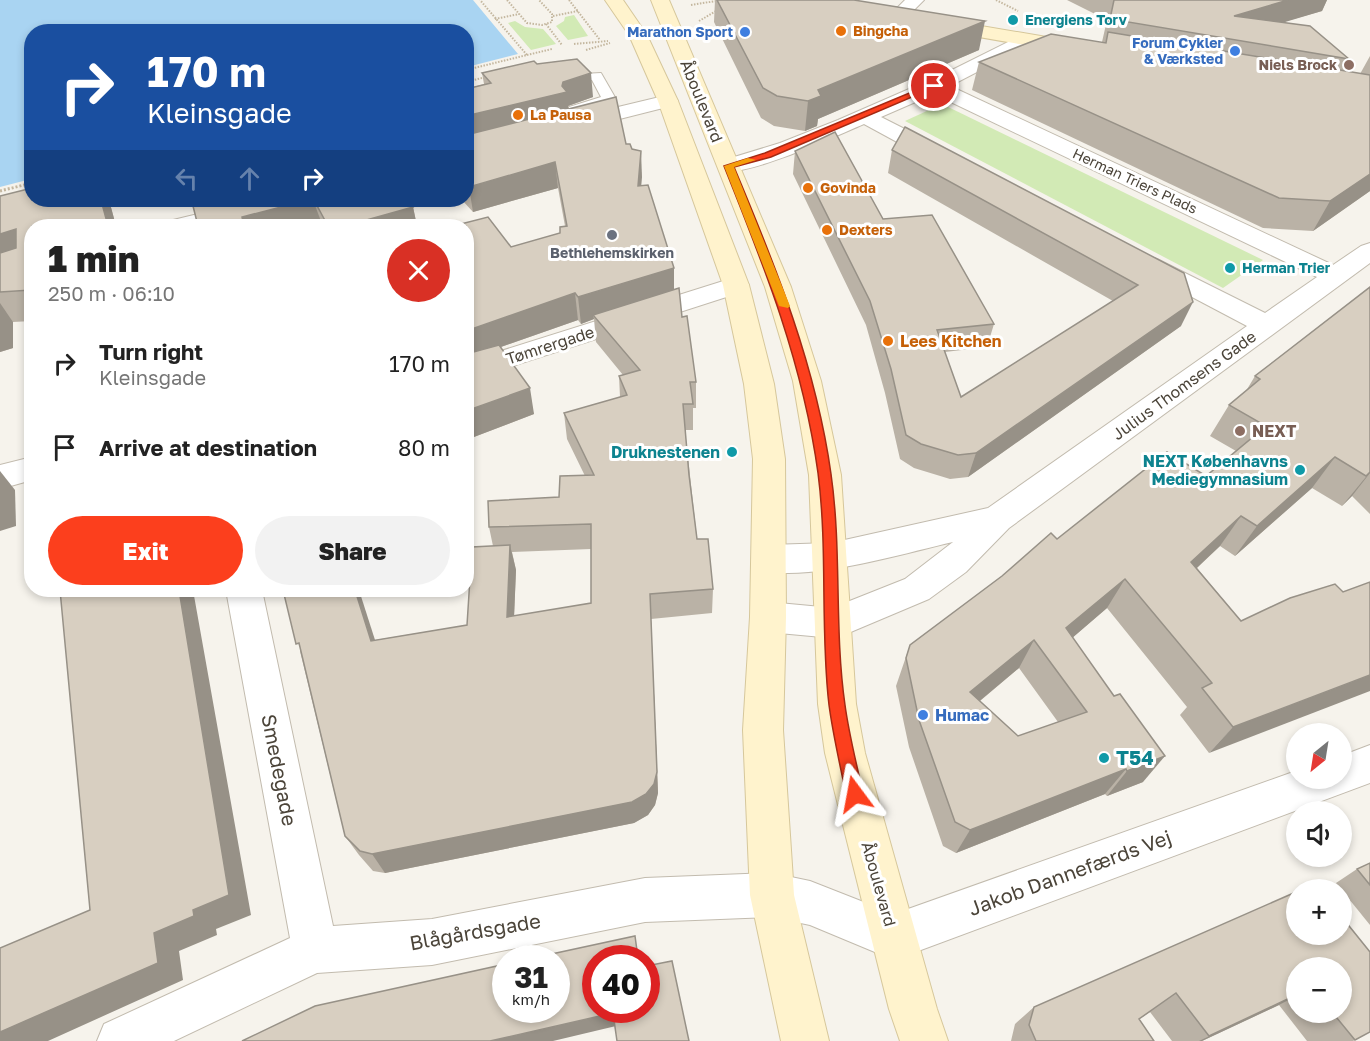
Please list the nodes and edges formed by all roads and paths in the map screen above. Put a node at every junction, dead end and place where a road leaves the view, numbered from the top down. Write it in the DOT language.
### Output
graph roads {
  1 [pos="480,0"];
  2 [pos="507,0"];
  3 [pos="539,0"];
  4 [pos="569,0"];
  5 [pos="614,0"];
  6 [pos="660,0"];
  7 [pos="915,0"];
  8 [pos="725,3"];
  9 [pos="578,11"];
  10 [pos="873,13"];
  11 [pos="519,14"];
  12 [pos="553,16"];
  13 [pos="897,17"];
  14 [pos="495,20"];
  15 [pos="700,21"];
  16 [pos="546,24"];
  17 [pos="600,40"];
  18 [pos="1023,40"];
  19 [pos="564,46"];
  20 [pos="1100,52"];
  21 [pos="526,55"];
  22 [pos="530,59"];
  23 [pos="569,66"];
  24 [pos="474,68"];
  25 [pos="486,77"];
  26 [pos="474,80"];
  27 [pos="934,86"];
  28 [pos="668,101"];
  29 [pos="864,116"];
  30 [pos="583,122"];
  31 [pos="551,131"];
  32 [pos="729,166"];
  33 [pos="966,169"];
  34 [pos="24,185"];
  35 [pos="0,191"];
  36 [pos="255,207"];
  37 [pos="206,219"];
  38 [pos="1131,255"];
  39 [pos="1366,258"];
  40 [pos="1335,276"];
  41 [pos="736,285"];
  42 [pos="1266,325"];
  43 [pos="474,369"];
  44 [pos="24,470"];
  45 [pos="0,477"];
  46 [pos="997,519"];
  47 [pos="831,556"];
  48 [pos="769,559"];
  49 [pos="245,597"];
  50 [pos="768,617"];
  51 [pos="833,623"];
  52 [pos="1370,764"];
  53 [pos="1352,771"];
  54 [pos="1300,789"];
  55 [pos="791,899"];
  56 [pos="894,937"];
  57 [pos="315,950"];
  58 [pos="121,1041"];
  59 [pos="805,1041"];
  60 [pos="924,1041"];
  1 -- 14 [label="path"];
  2 -- 11 [label="path"];
  3 -- 12 [label="path"];
  4 -- 9 [label="path"];
  5 -- 28 [label="street, Åboulevard"];
  6 -- 32 [label="street, Åboulevard"];
  7 -- 13 [label="street"];
  8 -- 15 [label="path"];
  9 -- 12 [label="path"];
  9 -- 17 [label="path"];
  10 -- 13 [label="street"];
  11 -- 14 [label="path"];
  11 -- 16 [label="path"];
  12 -- 16 [label="path"];
  13 -- 18 [label="street"];
  14 -- 21 [label="path"];
  16 -- 19 [label="path"];
  18 -- 20 [label="street"];
  18 -- 27 [label="street"];
  21 -- 22 [label="path"];
  21 -- 24 [label="path"];
  23 -- 30 [label="lane"];
  25 -- 26 [label="path"];
  27 -- 29 [label="street"];
  27 -- 40 [label="street, Herman Triers Plads"];
  28 -- 30 [label="street"];
  28 -- 41 [label="street, Åboulevard"];
  29 -- 32 [label="street"];
  29 -- 33 [label="street"];
  30 -- 31 [label="street"];
  32 -- 47 [label="street, Åboulevard"];
  34 -- 35 [label="path"];
  36 -- 37 [label="street"];
  38 -- 42 [label="street"];
  39 -- 40 [label="street, Julius Thomsens Gade"];
  40 -- 42 [label="street, Julius Thomsens Gade"];
  41 -- 43 [label="street, Tømrergade"];
  41 -- 48 [label="street, Åboulevard"];
  42 -- 46 [label="street, Julius Thomsens Gade"];
  44 -- 45 [label="street"];
  46 -- 47 [label="street, Julius Thomsens Gade"];
  46 -- 51 [label="street, Julius Thomsens Gade"];
  47 -- 48 [label="street, Julius Thomsens Gade"];
  47 -- 51 [label="street, Åboulevard"];
  48 -- 50 [label="street, Åboulevard"];
  49 -- 57 [label="street, Smedegade"];
  50 -- 51 [label="street, Julius Thomsens Gade"];
  50 -- 55 [label="street, Åboulevard"];
  51 -- 56 [label="street, Åboulevard"];
  52 -- 53 [label="street"];
  54 -- 56 [label="street, Jakob Dannefærds Vej"];
  55 -- 56 [label="street"];
  55 -- 57 [label="street, Blågårdsgade"];
  55 -- 59 [label="street, Åboulevard"];
  56 -- 60 [label="street, Åboulevard"];
  57 -- 58 [label="street, Blågårdsgade"];
}
